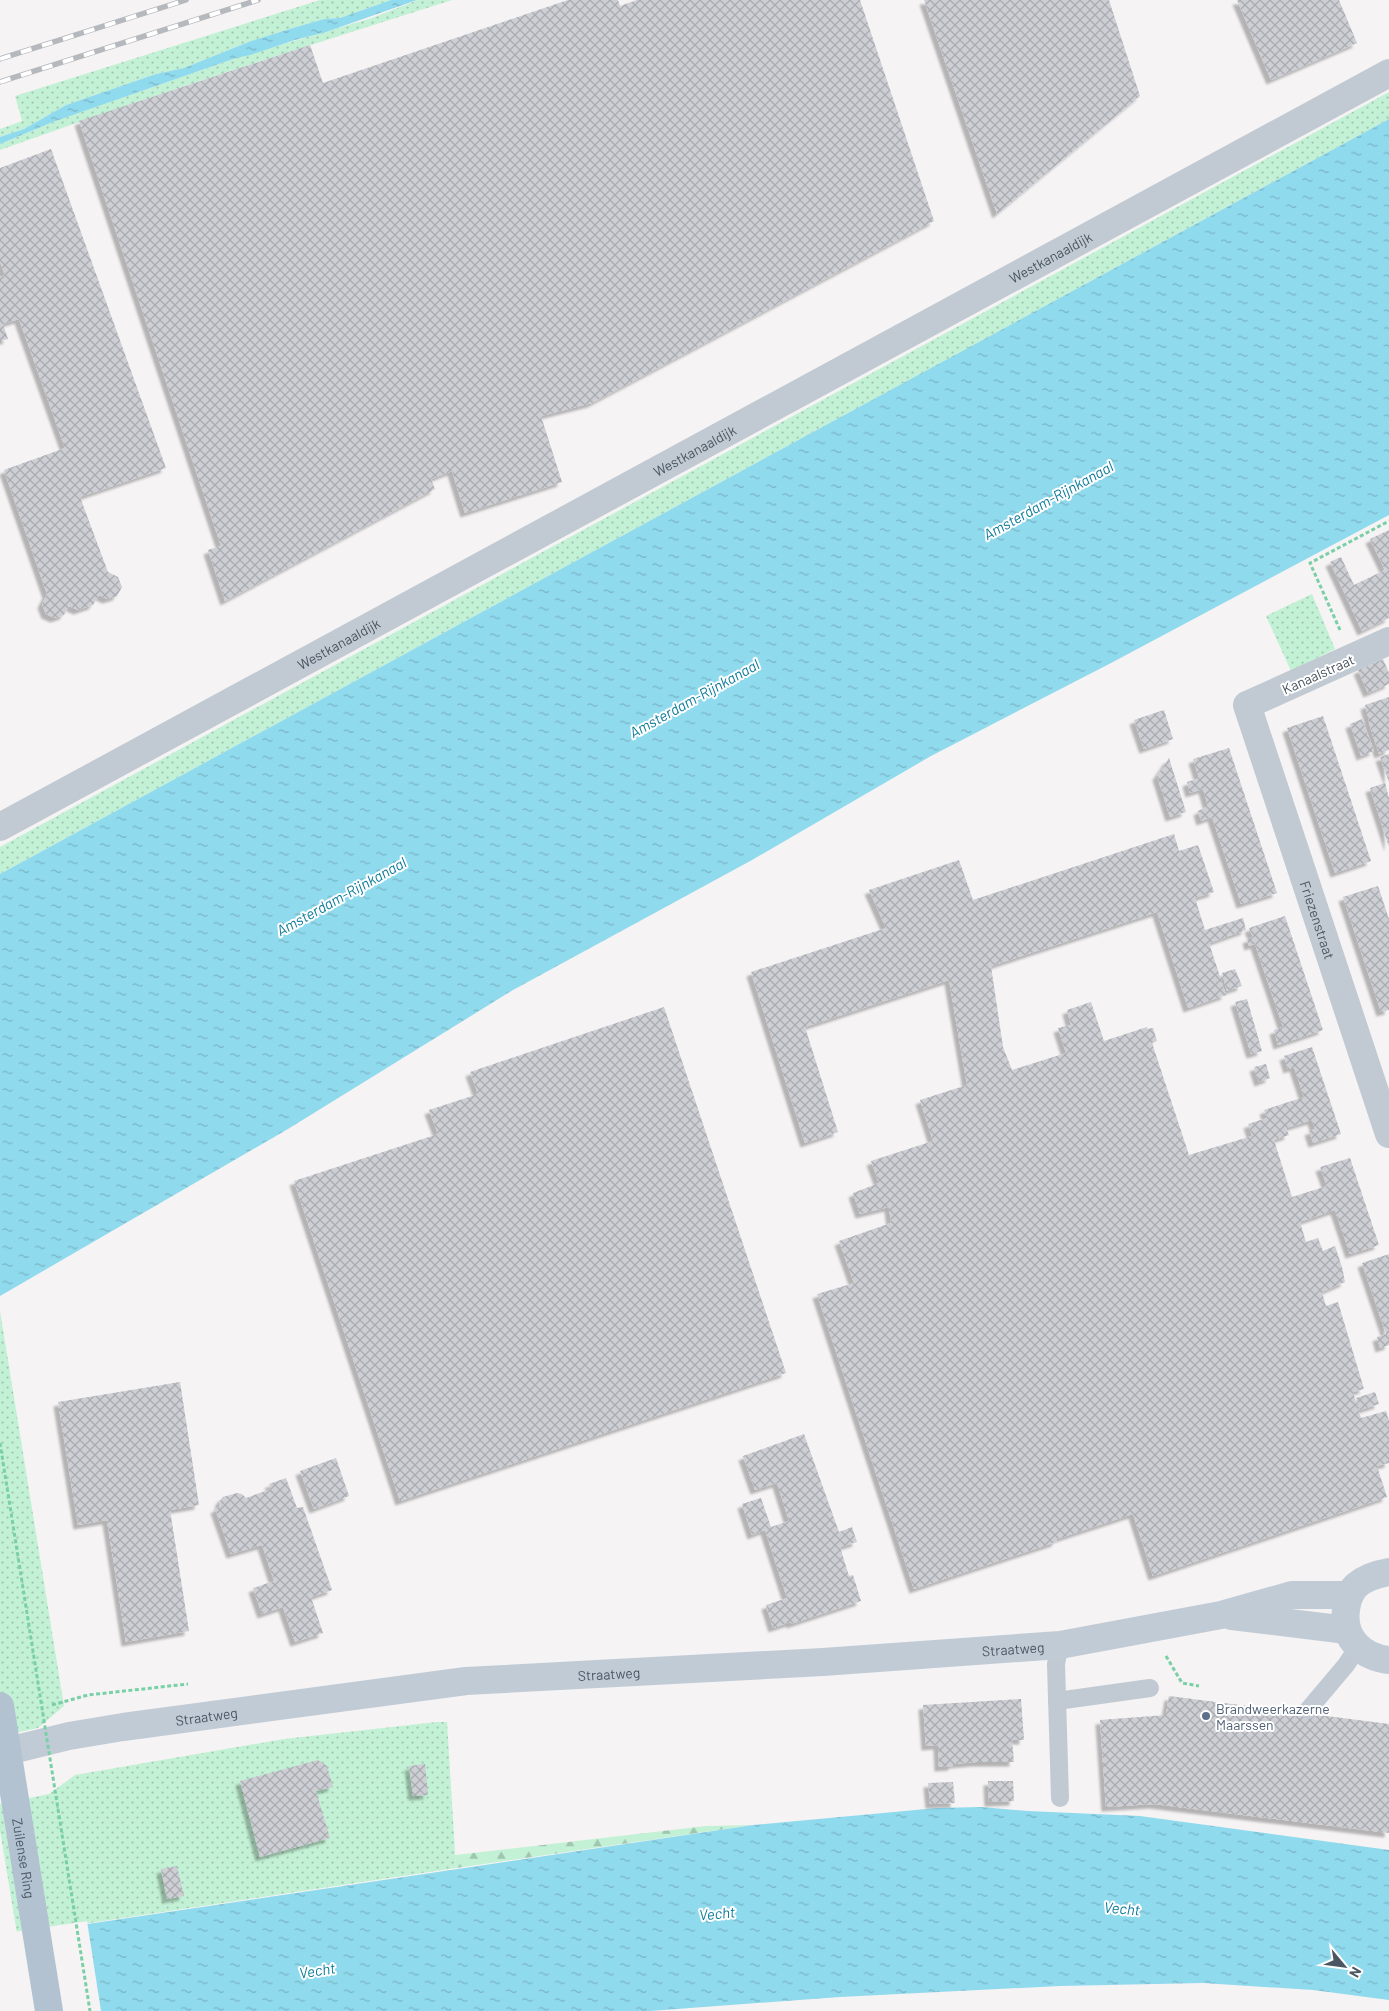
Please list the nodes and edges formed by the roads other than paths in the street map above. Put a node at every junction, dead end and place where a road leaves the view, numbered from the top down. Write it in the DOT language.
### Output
graph roads {
  1 [pos="1389,73"];
  2 [pos="1389,641"];
  3 [pos="1248,706"];
  4 [pos="0,827"];
  5 [pos="1389,1134"];
  6 [pos="1389,1572"];
  7 [pos="1350,1595"];
  8 [pos="1221,1615"];
  9 [pos="1352,1638"];
  10 [pos="1060,1645"];
  11 [pos="1389,1660"];
  12 [pos="1150,1688"];
  13 [pos="1057,1701"];
  14 [pos="0,1706"];
  15 [pos="1308,1710"];
  16 [pos="0,1753"];
  17 [pos="1060,1798"];
  18 [pos="49,2011"];
  1 -- 4 [label="street, Westkanaaldijk"];
  2 -- 3 [label="street, Kanaalstraat"];
  3 -- 5 [label="street, Friezenstraat"];
  6 -- 7 [label="main road"];
  7 -- 8 [label="main road, Straatweg"];
  7 -- 9 [label="main road"];
  8 -- 9 [label="main road, Straatweg"];
  8 -- 10 [label="main road, Straatweg"];
  9 -- 11 [label="main road"];
  9 -- 15 [label="lane"];
  10 -- 13 [label="lane"];
  10 -- 16 [label="main road, Straatweg"];
  12 -- 13 [label="lane"];
  13 -- 17 [label="lane"];
  14 -- 18 [label="main road, Zuilense Ring, bridge"];
}
